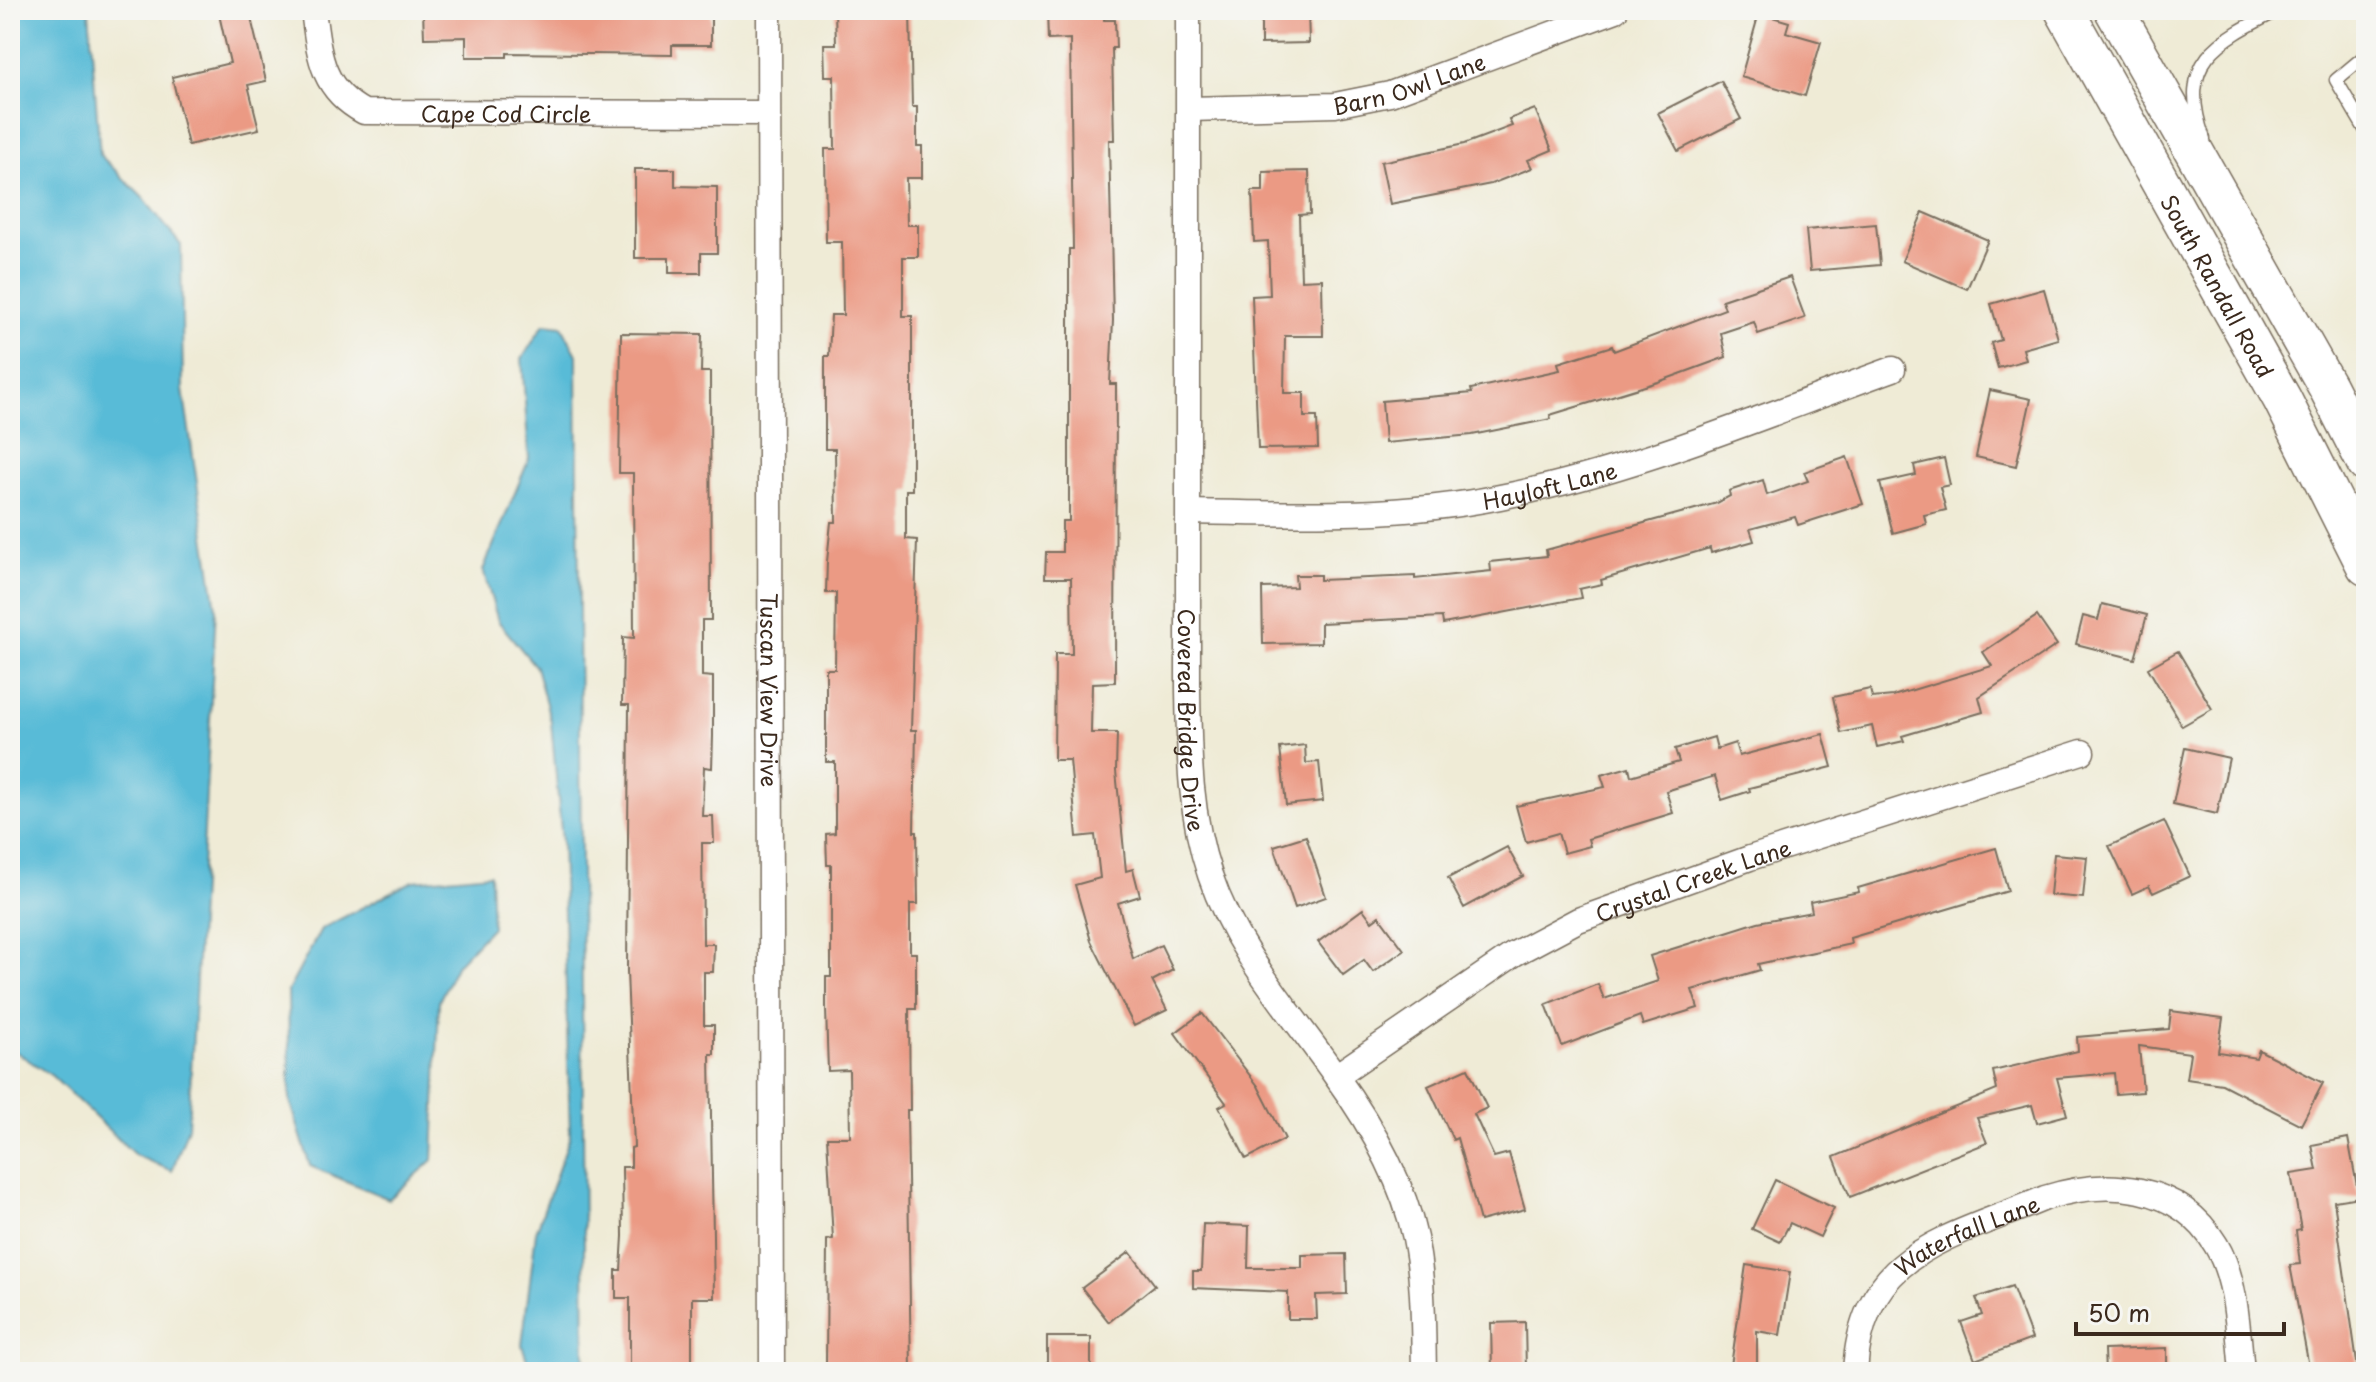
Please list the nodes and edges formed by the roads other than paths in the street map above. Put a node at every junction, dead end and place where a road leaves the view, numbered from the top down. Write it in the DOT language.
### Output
graph roads {
  1 [pos="313,10"];
  2 [pos="769,10"];
  3 [pos="1188,10"];
  4 [pos="1616,10"];
  5 [pos="2064,10"];
  6 [pos="2114,10"];
  7 [pos="2279,10"];
  8 [pos="2366,55"];
  9 [pos="1190,109"];
  10 [pos="768,113"];
  11 [pos="2366,131"];
  12 [pos="2252,253"];
  13 [pos="1893,369"];
  14 [pos="2366,463"];
  15 [pos="1190,512"];
  16 [pos="2366,566"];
  17 [pos="2082,752"];
  18 [pos="1336,1076"];
  19 [pos="772,1372"];
  20 [pos="1424,1372"];
  21 [pos="1855,1372"];
  22 [pos="2242,1372"];
  1 -- 10 [label="street, Cape Cod Circle"];
  2 -- 10 [label="street, Tuscan View Drive"];
  3 -- 9 [label="street, Covered Bridge Drive"];
  4 -- 9 [label="street, Barn Owl Lane"];
  5 -- 16 [label="main road, South Randall Road"];
  6 -- 12 [label="main road, South Randall Road"];
  7 -- 12 [label="lane"];
  8 -- 11 [label="lane"];
  9 -- 15 [label="street, Covered Bridge Drive"];
  10 -- 19 [label="street, Tuscan View Drive"];
  12 -- 14 [label="main road, South Randall Road"];
  13 -- 15 [label="street, Hayloft Lane"];
  15 -- 18 [label="street, Covered Bridge Drive"];
  17 -- 18 [label="street, Crystal Creek Lane"];
  18 -- 20 [label="street, Covered Bridge Drive"];
  21 -- 22 [label="street, Waterfall Lane"];
}
